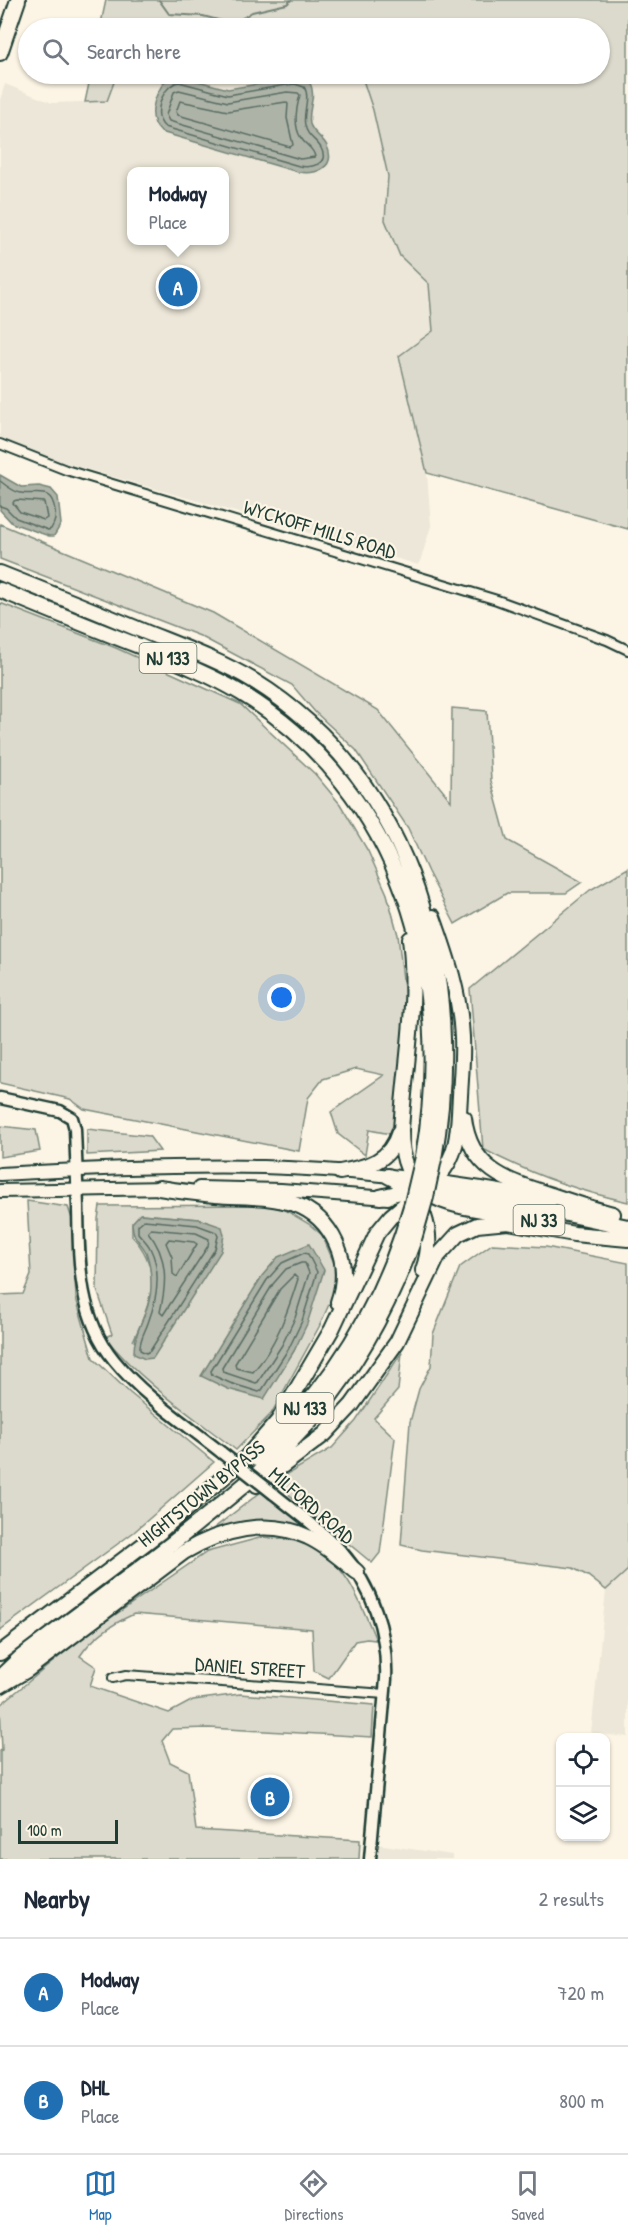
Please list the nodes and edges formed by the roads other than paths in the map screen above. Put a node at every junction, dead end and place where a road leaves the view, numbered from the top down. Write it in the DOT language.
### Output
graph roads {
  1 [pos="18,0"];
  2 [pos="0,53"];
  3 [pos="0,444"];
  4 [pos="0,573"];
  5 [pos="0,590"];
  6 [pos="628,650"];
  7 [pos="398,842"];
  8 [pos="389,855"];
  9 [pos="462,1065"];
  10 [pos="0,1098"];
  11 [pos="402,1122"];
  12 [pos="428,1158"];
  13 [pos="76,1170"];
  14 [pos="340,1172"];
  15 [pos="0,1174"];
  16 [pos="388,1176"];
  17 [pos="159,1188"];
  18 [pos="77,1190"];
  19 [pos="0,1191"];
  20 [pos="418,1191"];
  21 [pos="380,1197"];
  22 [pos="596,1210"];
  23 [pos="628,1217"];
  24 [pos="628,1227"];
  25 [pos="408,1237"];
  26 [pos="628,1239"];
  27 [pos="376,1370"];
  28 [pos="296,1394"];
  29 [pos="153,1537"];
  30 [pos="171,1544"];
  31 [pos="357,1572"];
  32 [pos="0,1653"];
  33 [pos="0,1677"];
  34 [pos="113,1678"];
  35 [pos="0,1686"];
  36 [pos="385,1694"];
  37 [pos="370,1859"];
  1 -- 2 [label="highway"];
  3 -- 6 [label="street, WYCKOFF MILLS ROAD"];
  4 -- 7 [label="highway, HIGHTSTOWN BYPASS / NJ 133"];
  5 -- 8 [label="highway, HIGHTSTOWN BYPASS / NJ 133"];
  7 -- 9 [label="highway"];
  7 -- 12 [label="highway, HIGHTSTOWN BYPASS / NJ 133"];
  8 -- 11 [label="highway"];
  8 -- 12 [label="highway, HIGHTSTOWN BYPASS / NJ 133"];
  9 -- 20 [label="highway"];
  9 -- 22 [label="highway"];
  10 -- 13 [label="street, MILFORD ROAD"];
  11 -- 14 [label="highway"];
  11 -- 20 [label="highway"];
  12 -- 25 [label="highway, HIGHTSTOWN BYPASS / NJ 133, bridge"];
  13 -- 14 [label="main road"];
  13 -- 15 [label="main road"];
  13 -- 18 [label="street, MILFORD ROAD"];
  14 -- 16 [label="main road"];
  16 -- 20 [label="highway"];
  17 -- 18 [label="main road"];
  17 -- 21 [label="main road"];
  17 -- 28 [label="highway"];
  18 -- 19 [label="main road"];
  18 -- 31 [label="street, MILFORD ROAD, bridge"];
  20 -- 21 [label="highway"];
  20 -- 22 [label="main road, NJ 33"];
  20 -- 24 [label="highway"];
  20 -- 26 [label="highway, NJ 33"];
  20 -- 27 [label="highway"];
  20 -- 28 [label="highway"];
  22 -- 23 [label="highway, NJ 33"];
  25 -- 29 [label="highway, HIGHTSTOWN BYPASS / NJ 133"];
  25 -- 30 [label="highway, HIGHTSTOWN BYPASS / NJ 133"];
  26 -- 27 [label="highway"];
  27 -- 30 [label="highway"];
  28 -- 29 [label="highway"];
  29 -- 32 [label="highway, HIGHTSTOWN BYPASS / NJ 133"];
  30 -- 33 [label="highway, HIGHTSTOWN BYPASS / NJ 133"];
  31 -- 35 [label="highway"];
  31 -- 36 [label="street, MILFORD ROAD"];
  34 -- 36 [label="street, DANIEL STREET"];
  36 -- 37 [label="street, MILFORD ROAD"];
}
